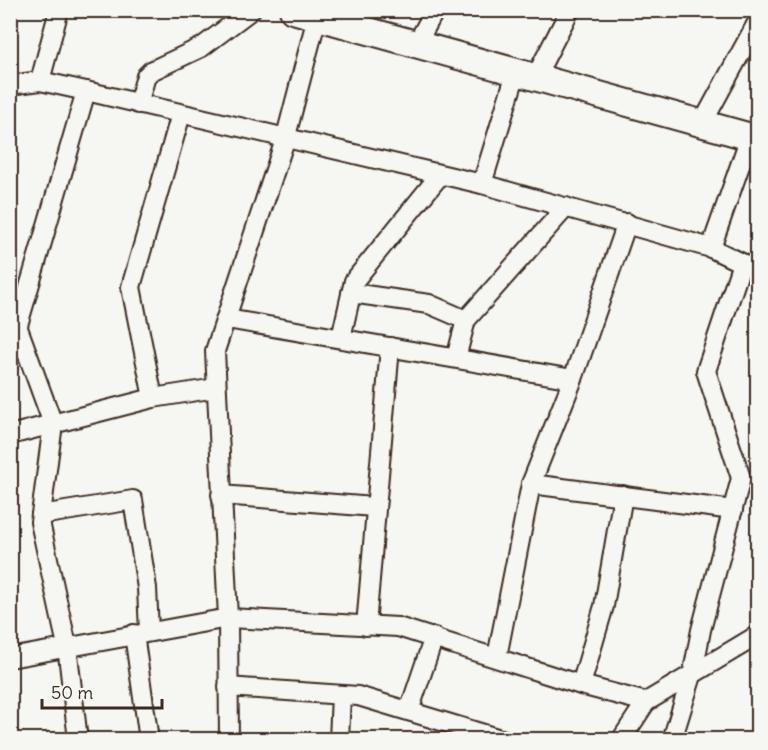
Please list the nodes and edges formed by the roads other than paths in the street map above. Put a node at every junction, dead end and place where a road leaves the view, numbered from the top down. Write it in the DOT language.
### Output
graph roads {
  1 [pos="59,10"];
  2 [pos="251,10"];
  3 [pos="435,10"];
  4 [pos="570,10"];
  5 [pos="307,13"];
  6 [pos="758,21"];
  7 [pos="416,45"];
  8 [pos="526,75"];
  9 [pos="40,81"];
  10 [pos="10,85"];
  11 [pos="86,91"];
  12 [pos="138,104"];
  13 [pos="181,114"];
  14 [pos="702,124"];
  15 [pos="754,138"];
  16 [pos="285,140"];
  17 [pos="440,175"];
  18 [pos="482,184"];
  19 [pos="566,207"];
  20 [pos="627,223"];
  21 [pos="711,248"];
  22 [pos="351,292"];
  23 [pos="11,307"];
  24 [pos="227,319"];
  25 [pos="466,320"];
  26 [pos="18,325"];
  27 [pos="340,338"];
  28 [pos="390,346"];
  29 [pos="456,358"];
  30 [pos="573,380"];
  31 [pos="216,388"];
  32 [pos="153,398"];
  33 [pos="53,424"];
  34 [pos="10,435"];
  35 [pos="531,484"];
  36 [pos="221,495"];
  37 [pos="623,495"];
  38 [pos="375,507"];
  39 [pos="733,510"];
  40 [pos="41,515"];
  41 [pos="228,618"];
  42 [pos="366,626"];
  43 [pos="141,633"];
  44 [pos="758,635"];
  45 [pos="434,638"];
  46 [pos="67,646"];
  47 [pos="497,657"];
  48 [pos="10,658"];
  49 [pos="693,672"];
  50 [pos="581,685"];
  51 [pos="228,687"];
  52 [pos="341,694"];
  53 [pos="646,702"];
  54 [pos="409,711"];
  55 [pos="78,740"];
  56 [pos="149,740"];
  57 [pos="229,740"];
  58 [pos="339,740"];
  59 [pos="504,740"];
  60 [pos="621,740"];
  61 [pos="672,740"];
  1 -- 9 [label="street"];
  2 -- 12 [label="street"];
  3 -- 7 [label="street"];
  4 -- 8 [label="street"];
  5 -- 7 [label="street"];
  5 -- 16 [label="street"];
  6 -- 14 [label="street"];
  7 -- 8 [label="street"];
  8 -- 14 [label="street"];
  8 -- 18 [label="street"];
  9 -- 10 [label="street"];
  9 -- 11 [label="street"];
  11 -- 12 [label="street"];
  11 -- 26 [label="street"];
  12 -- 13 [label="street"];
  13 -- 16 [label="street"];
  13 -- 32 [label="street"];
  14 -- 15 [label="street"];
  15 -- 21 [label="street"];
  16 -- 17 [label="street"];
  16 -- 24 [label="street"];
  17 -- 18 [label="street"];
  17 -- 22 [label="street"];
  18 -- 19 [label="street"];
  19 -- 20 [label="street"];
  19 -- 25 [label="street"];
  20 -- 21 [label="street"];
  20 -- 30 [label="street"];
  21 -- 39 [label="street"];
  22 -- 25 [label="street"];
  22 -- 27 [label="street"];
  23 -- 26 [label="street"];
  24 -- 27 [label="street"];
  24 -- 31 [label="street"];
  25 -- 29 [label="street"];
  26 -- 33 [label="street"];
  27 -- 28 [label="street"];
  28 -- 29 [label="street"];
  28 -- 38 [label="street"];
  29 -- 30 [label="street"];
  30 -- 35 [label="street"];
  31 -- 32 [label="street"];
  31 -- 36 [label="street"];
  32 -- 33 [label="street"];
  33 -- 34 [label="street"];
  33 -- 40 [label="street"];
  35 -- 37 [label="street"];
  35 -- 47 [label="street"];
  36 -- 38 [label="street"];
  36 -- 41 [label="street"];
  37 -- 39 [label="street"];
  37 -- 50 [label="street"];
  38 -- 42 [label="street"];
  39 -- 49 [label="street"];
  40 -- 43 [label="street"];
  40 -- 46 [label="street"];
  41 -- 42 [label="street"];
  41 -- 43 [label="street"];
  41 -- 51 [label="street"];
  42 -- 45 [label="street"];
  43 -- 46 [label="street"];
  43 -- 56 [label="street"];
  44 -- 49 [label="street"];
  45 -- 47 [label="street"];
  45 -- 54 [label="street"];
  46 -- 48 [label="street"];
  46 -- 55 [label="street"];
  47 -- 50 [label="street"];
  49 -- 53 [label="street"];
  49 -- 61 [label="street"];
  50 -- 53 [label="street"];
  51 -- 52 [label="street"];
  51 -- 57 [label="street"];
  52 -- 54 [label="street"];
  52 -- 58 [label="street"];
  53 -- 60 [label="street"];
  54 -- 59 [label="street"];
}
